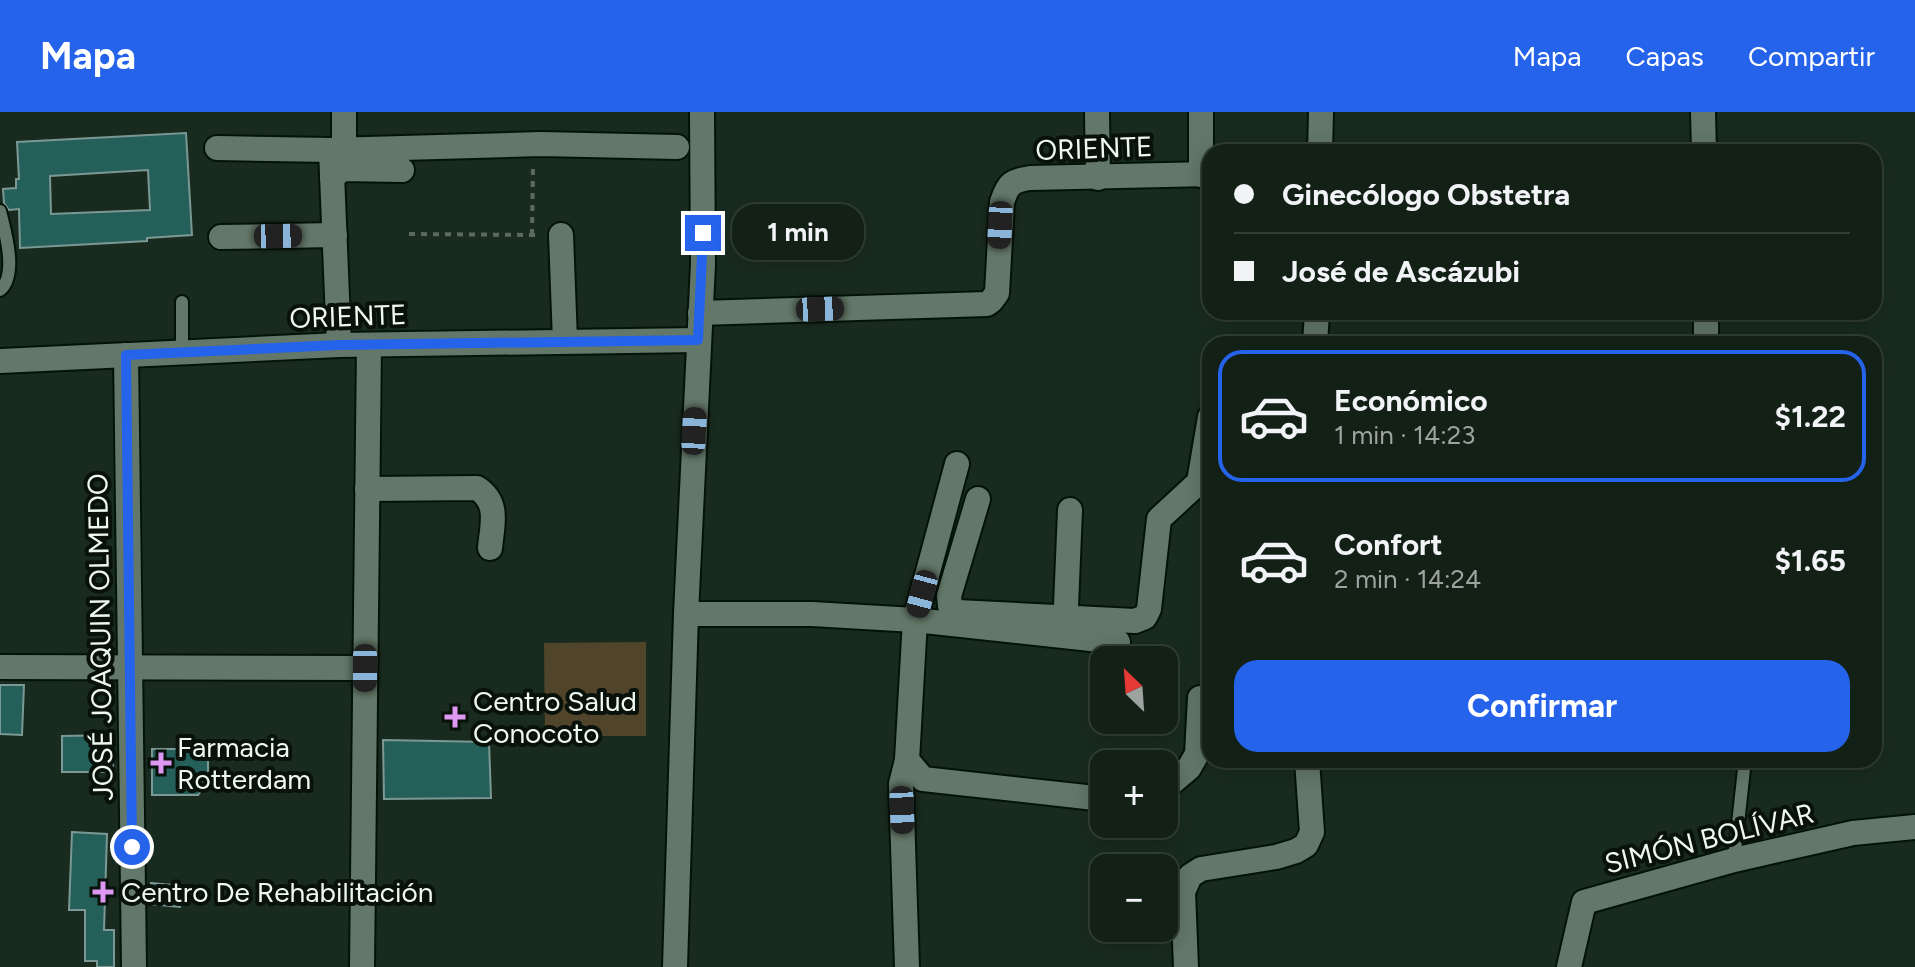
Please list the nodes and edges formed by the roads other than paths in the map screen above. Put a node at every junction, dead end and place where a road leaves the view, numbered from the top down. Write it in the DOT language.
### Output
graph roads {
  1 [pos="344,112"];
  2 [pos="702,112"];
  3 [pos="1097,112"];
  4 [pos="1201,112"];
  5 [pos="1321,112"];
  6 [pos="1703,112"];
  7 [pos="1203,144"];
  8 [pos="1320,144"];
  9 [pos="1704,144"];
  10 [pos="677,147"];
  11 [pos="217,148"];
  12 [pos="337,150"];
  13 [pos="402,170"];
  14 [pos="1202,174"];
  15 [pos="332,177"];
  16 [pos="1098,178"];
  17 [pos="0,211"];
  18 [pos="335,235"];
  19 [pos="561,235"];
  20 [pos="221,237"];
  21 [pos="0,290"];
  22 [pos="182,302"];
  23 [pos="700,313"];
  24 [pos="698,340"];
  25 [pos="565,341"];
  26 [pos="339,345"];
  27 [pos="369,345"];
  28 [pos="182,352"];
  29 [pos="126,355"];
  30 [pos="0,361"];
  31 [pos="957,464"];
  32 [pos="1202,464"];
  33 [pos="367,489"];
  34 [pos="978,499"];
  35 [pos="1070,510"];
  36 [pos="490,548"];
  37 [pos="686,614"];
  38 [pos="915,620"];
  39 [pos="1064,627"];
  40 [pos="1118,642"];
  41 [pos="0,667"];
  42 [pos="130,668"];
  43 [pos="365,668"];
  44 [pos="1200,698"];
  45 [pos="907,760"];
  46 [pos="1308,768"];
  47 [pos="1744,768"];
  48 [pos="1178,777"];
  49 [pos="1090,797"];
  50 [pos="1915,827"];
  51 [pos="1734,860"];
  52 [pos="134,967"];
  53 [pos="362,967"];
  54 [pos="675,967"];
  55 [pos="907,967"];
  56 [pos="1186,967"];
  57 [pos="1569,967"];
  1 -- 12 [label="street"];
  2 -- 23 [label="street"];
  3 -- 16 [label="street"];
  4 -- 7 [label="street"];
  5 -- 8 [label="street"];
  6 -- 9 [label="street"];
  10 -- 12 [label="street"];
  11 -- 12 [label="street"];
  12 -- 15 [label="street"];
  13 -- 15 [label="street"];
  14 -- 16 [label="street, ORIENTE"];
  15 -- 18 [label="street"];
  16 -- 23 [label="street, ORIENTE"];
  17 -- 21 [label="lane"];
  18 -- 20 [label="street"];
  18 -- 26 [label="street"];
  19 -- 25 [label="street"];
  22 -- 28 [label="lane"];
  23 -- 24 [label="street"];
  24 -- 25 [label="street, ORIENTE"];
  24 -- 37 [label="street"];
  25 -- 27 [label="street, ORIENTE"];
  26 -- 27 [label="street, ORIENTE"];
  26 -- 28 [label="street, ORIENTE"];
  27 -- 33 [label="street"];
  28 -- 29 [label="street, ORIENTE"];
  29 -- 30 [label="street, ORIENTE"];
  29 -- 42 [label="street, JOSÉ JOAQUIN OLMEDO"];
  31 -- 38 [label="street"];
  32 -- 39 [label="street"];
  33 -- 36 [label="street"];
  33 -- 43 [label="street"];
  34 -- 39 [label="street"];
  35 -- 39 [label="street"];
  37 -- 38 [label="street"];
  37 -- 54 [label="street"];
  38 -- 39 [label="street"];
  38 -- 45 [label="street"];
  39 -- 40 [label="street"];
  41 -- 42 [label="street"];
  42 -- 43 [label="street"];
  42 -- 52 [label="street, JOSÉ JOAQUIN OLMEDO"];
  43 -- 53 [label="street"];
  44 -- 48 [label="street"];
  45 -- 49 [label="street"];
  45 -- 55 [label="street"];
  46 -- 56 [label="street"];
  47 -- 51 [label="lane"];
  50 -- 51 [label="street, SIMÓN BOLÍVAR"];
  51 -- 57 [label="street, SIMÓN BOLÍVAR"];
}
